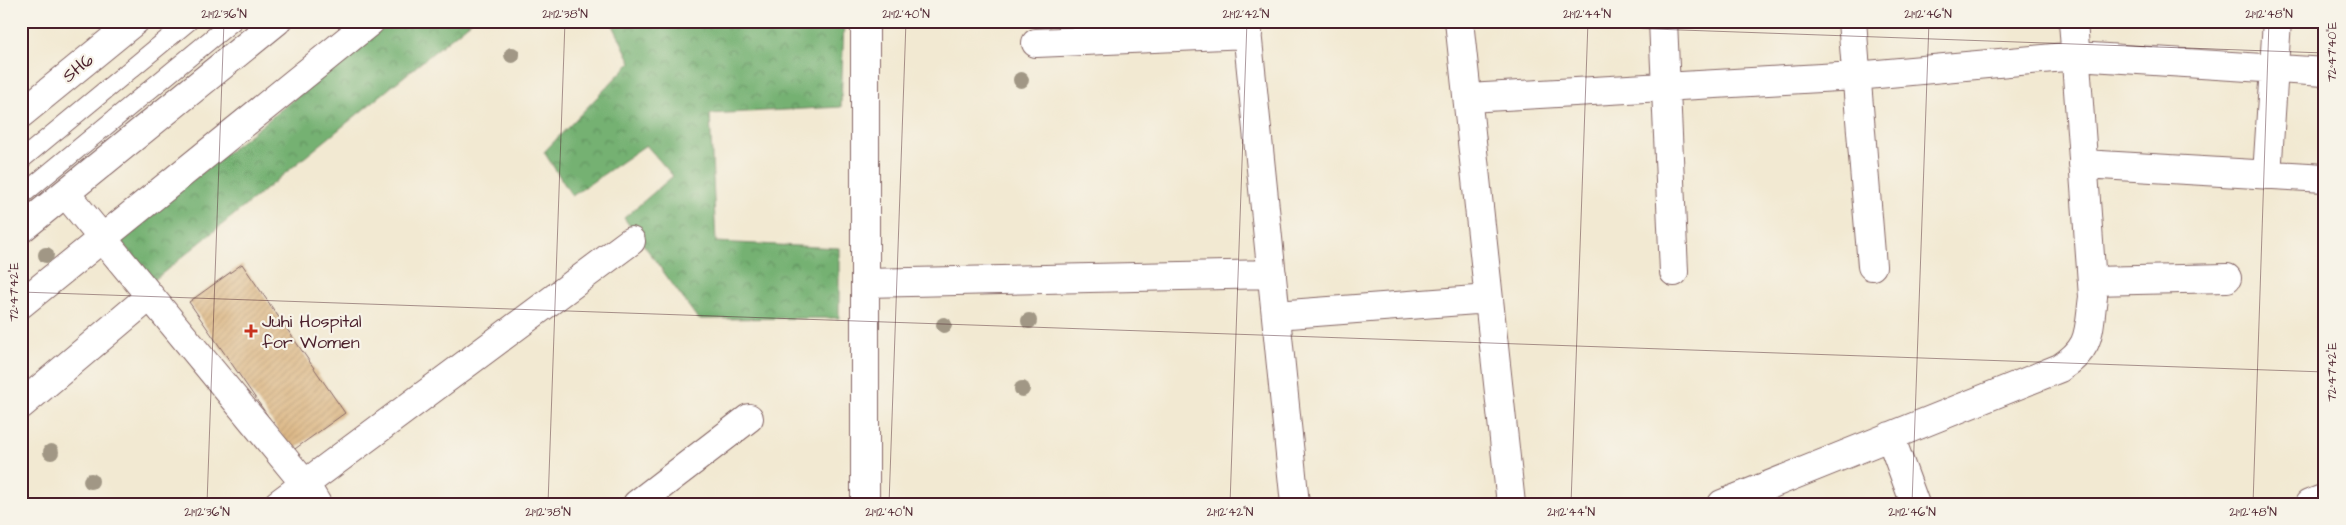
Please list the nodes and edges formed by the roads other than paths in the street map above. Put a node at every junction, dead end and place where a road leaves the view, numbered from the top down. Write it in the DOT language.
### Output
graph roads {
  1 [pos="135,21"];
  2 [pos="189,21"];
  3 [pos="233,21"];
  4 [pos="277,21"];
  5 [pos="371,21"];
  6 [pos="865,21"];
  7 [pos="1459,21"];
  8 [pos="1663,21"];
  9 [pos="1852,21"];
  10 [pos="2073,21"];
  11 [pos="2277,21"];
  12 [pos="1247,28"];
  13 [pos="1036,43"];
  14 [pos="2076,56"];
  15 [pos="2274,69"];
  16 [pos="2325,72"];
  17 [pos="1856,76"];
  18 [pos="1666,86"];
  19 [pos="1468,98"];
  20 [pos="21,114"];
  21 [pos="21,160"];
  22 [pos="2083,164"];
  23 [pos="2267,174"];
  24 [pos="2325,178"];
  25 [pos="66,194"];
  26 [pos="21,196"];
  27 [pos="21,229"];
  28 [pos="103,239"];
  29 [pos="631,241"];
  30 [pos="1872,266"];
  31 [pos="1674,272"];
  32 [pos="1272,274"];
  33 [pos="2227,278"];
  34 [pos="2092,281"];
  35 [pos="865,283"];
  36 [pos="150,296"];
  37 [pos="1489,299"];
  38 [pos="21,304"];
  39 [pos="1276,316"];
  40 [pos="21,405"];
  41 [pos="749,418"];
  42 [pos="1890,436"];
  43 [pos="311,494"];
  44 [pos="2325,498"];
  45 [pos="278,504"];
  46 [pos="637,504"];
  47 [pos="864,504"];
  48 [pos="1295,504"];
  49 [pos="1511,504"];
  50 [pos="1722,504"];
  51 [pos="1915,504"];
  52 [pos="2309,504"];
  1 -- 20 [label="street, SH6"];
  2 -- 21 [label="lane"];
  3 -- 26 [label="lane"];
  4 -- 25 [label="street"];
  5 -- 28 [label="street"];
  6 -- 35 [label="street"];
  7 -- 19 [label="street"];
  8 -- 18 [label="street"];
  9 -- 17 [label="street"];
  10 -- 14 [label="street"];
  11 -- 15 [label="street"];
  12 -- 13 [label="street"];
  12 -- 32 [label="street"];
  14 -- 15 [label="street"];
  14 -- 17 [label="street"];
  14 -- 22 [label="street"];
  15 -- 16 [label="street"];
  15 -- 23 [label="street"];
  17 -- 18 [label="street"];
  17 -- 30 [label="street"];
  18 -- 19 [label="street"];
  18 -- 31 [label="street"];
  19 -- 37 [label="street"];
  22 -- 23 [label="street"];
  22 -- 34 [label="street"];
  23 -- 24 [label="street"];
  25 -- 27 [label="street"];
  25 -- 28 [label="street"];
  28 -- 36 [label="street"];
  28 -- 38 [label="street"];
  29 -- 43 [label="street"];
  32 -- 35 [label="street"];
  32 -- 39 [label="street"];
  33 -- 34 [label="street"];
  34 -- 42 [label="street"];
  35 -- 47 [label="street"];
  36 -- 40 [label="street"];
  36 -- 43 [label="street"];
  37 -- 39 [label="street"];
  37 -- 49 [label="street"];
  39 -- 48 [label="street"];
  41 -- 46 [label="street"];
  42 -- 50 [label="street"];
  42 -- 51 [label="street"];
  43 -- 45 [label="street"];
  44 -- 52 [label="street"];
}
